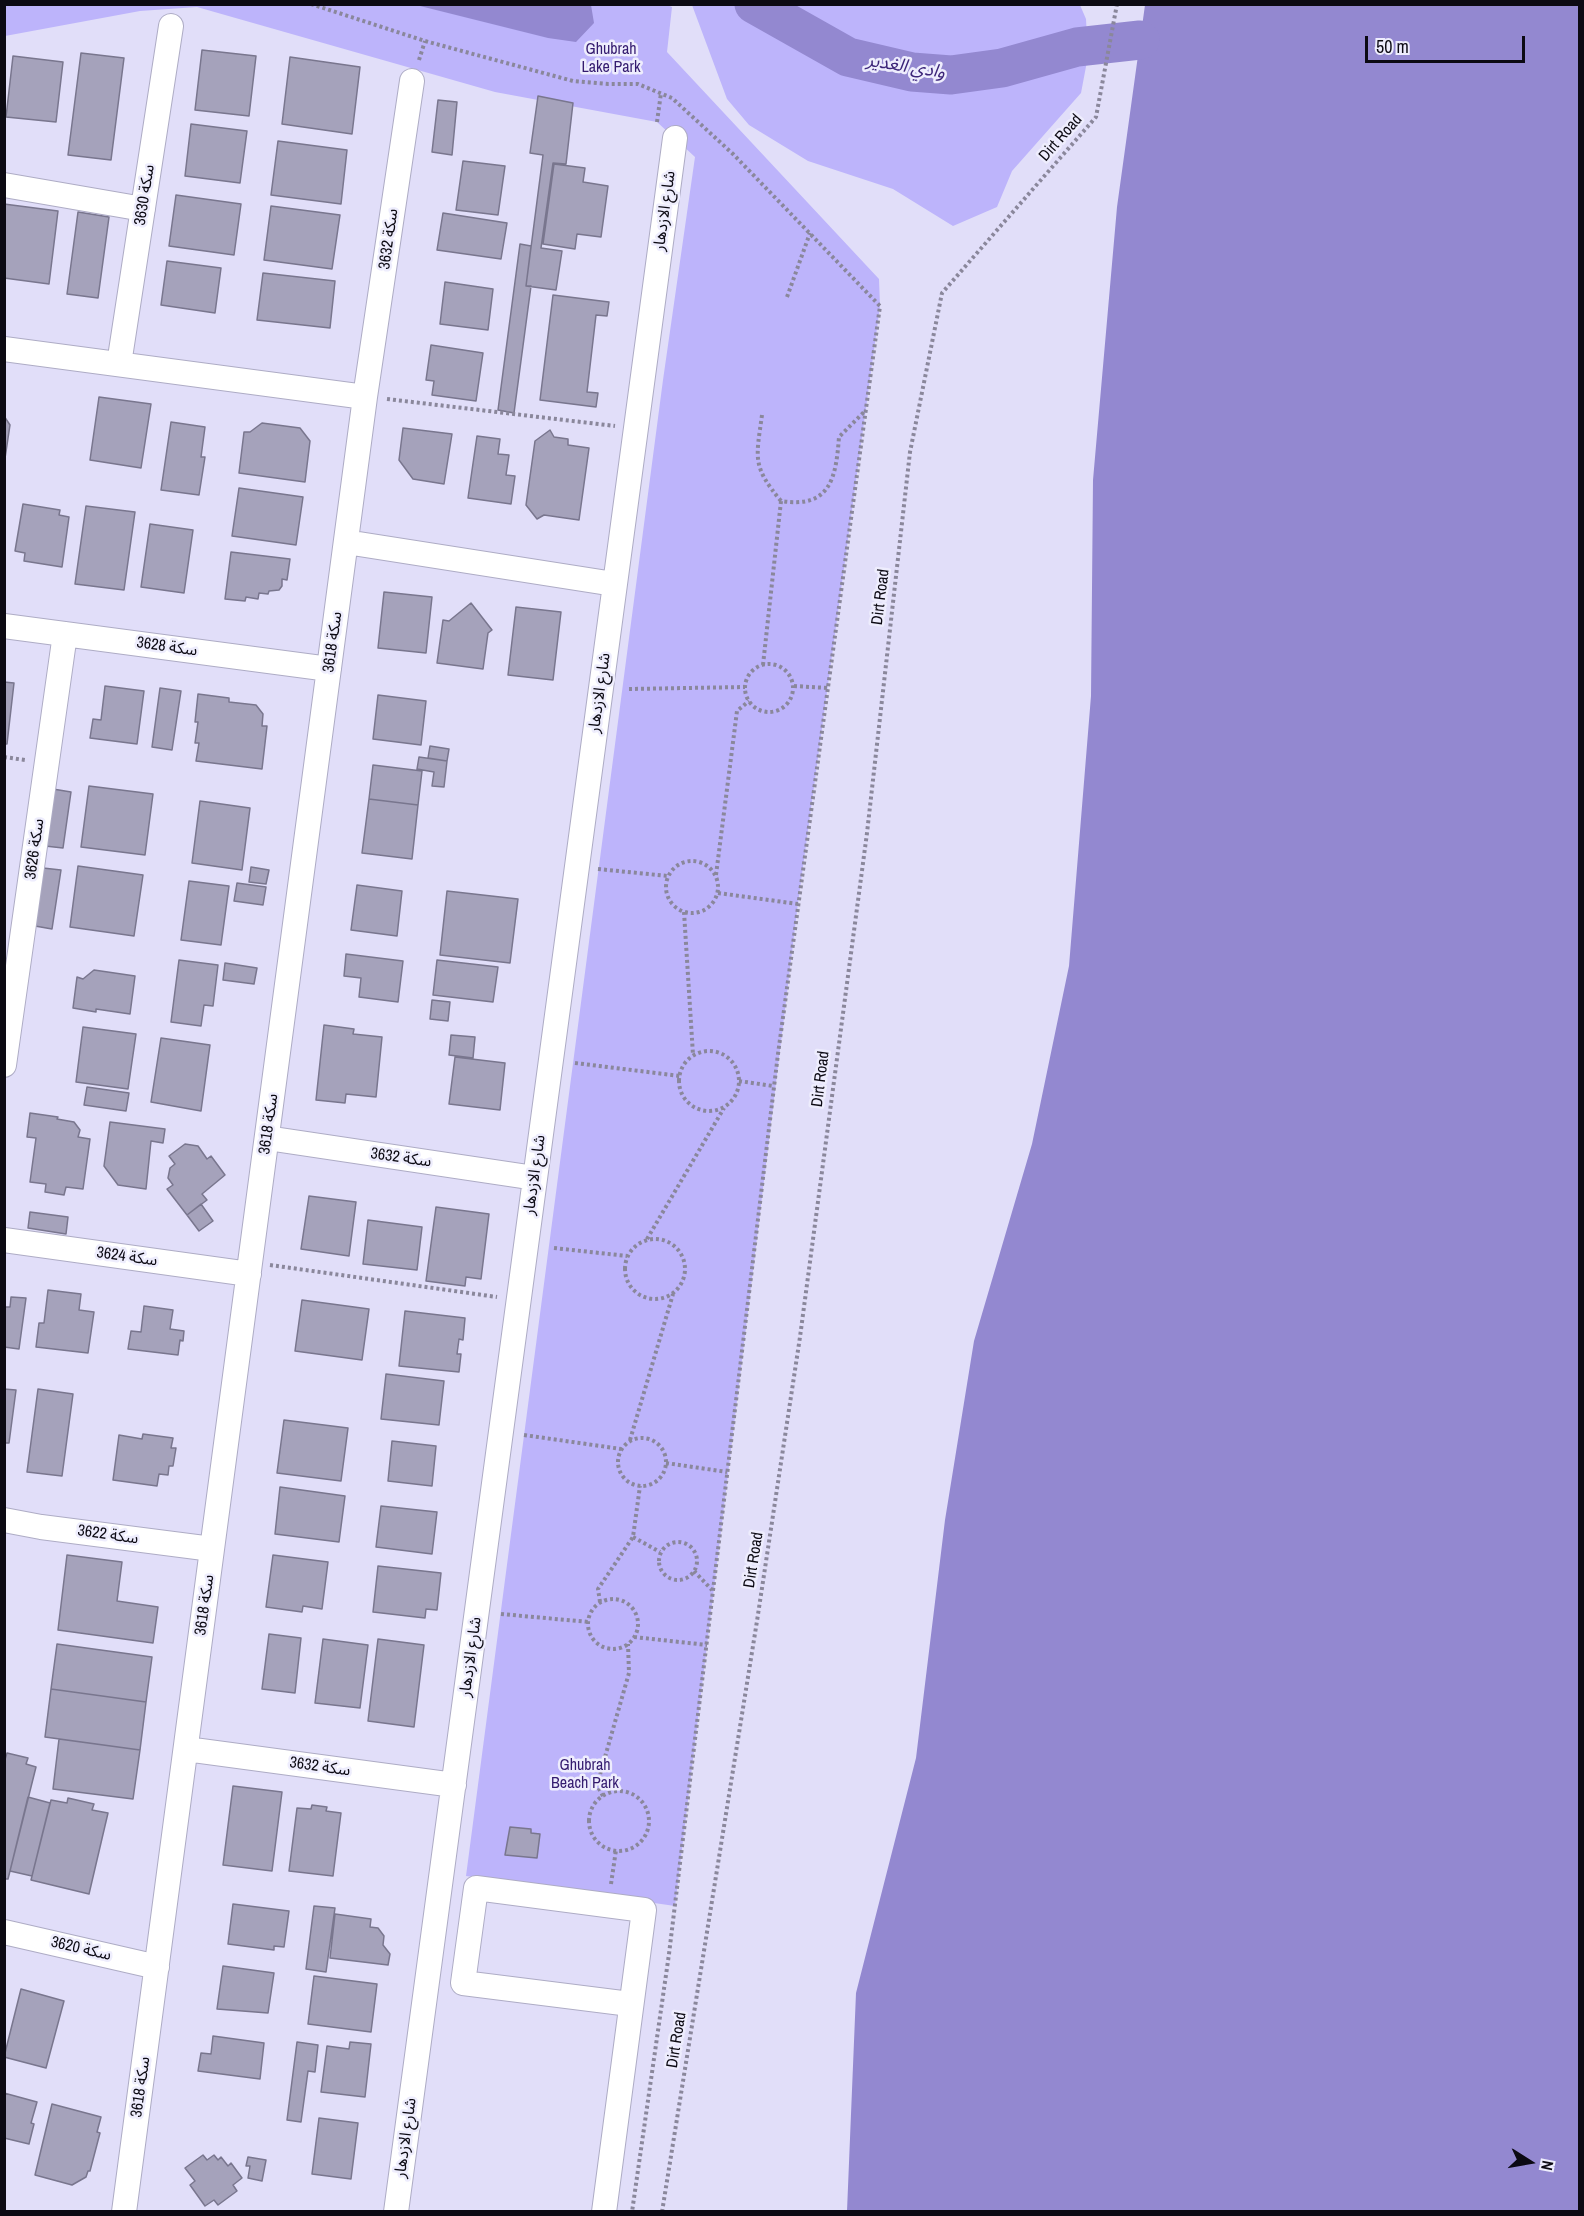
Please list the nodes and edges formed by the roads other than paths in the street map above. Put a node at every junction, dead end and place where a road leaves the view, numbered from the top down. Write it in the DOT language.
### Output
graph roads {
  1 [pos="171,26"];
  2 [pos="412,81"];
  3 [pos="675,138"];
  4 [pos="4,185"];
  5 [pos="143,208"];
  6 [pos="4,349"];
  7 [pos="119,364"];
  8 [pos="365,396"];
  9 [pos="346,542"];
  10 [pos="614,584"];
  11 [pos="4,626"];
  12 [pos="65,634"];
  13 [pos="329,669"];
  14 [pos="4,1065"];
  15 [pos="267,1138"];
  16 [pos="535,1178"];
  17 [pos="4,1240"];
  18 [pos="250,1268"];
  19 [pos="4,1520"];
  20 [pos="212,1549"];
  21 [pos="186,1749"];
  22 [pos="453,1785"];
  23 [pos="4,1932"];
  24 [pos="157,1967"];
  25 [pos="630,2004"];
  26 [pos="124,2211"];
  27 [pos="396,2211"];
  28 [pos="604,2211"];
  1 -- 5 [label="street, سكة 3630"];
  2 -- 8 [label="street, سكة 3632"];
  3 -- 10 [label="street, شارع الازدهار"];
  4 -- 5 [label="street"];
  5 -- 7 [label="street, سكة 3630"];
  6 -- 7 [label="street"];
  7 -- 8 [label="street"];
  8 -- 9 [label="street, سكة 3618"];
  9 -- 10 [label="street"];
  9 -- 13 [label="street, سكة 3618"];
  10 -- 16 [label="street, شارع الازدهار"];
  11 -- 12 [label="street, سكة 3628"];
  12 -- 13 [label="street, سكة 3628"];
  12 -- 14 [label="street, سكة 3626"];
  13 -- 15 [label="street, سكة 3618"];
  15 -- 16 [label="street, سكة 3632"];
  15 -- 18 [label="street, سكة 3618"];
  16 -- 22 [label="street, شارع الازدهار"];
  17 -- 18 [label="street, سكة 3624"];
  18 -- 20 [label="street, سكة 3618"];
  19 -- 20 [label="street, سكة 3622"];
  20 -- 21 [label="street, سكة 3618"];
  21 -- 22 [label="street, سكة 3632"];
  21 -- 24 [label="street, سكة 3618"];
  22 -- 27 [label="street, شارع الازدهار"];
  23 -- 24 [label="street, سكة 3620"];
  24 -- 26 [label="street, سكة 3618"];
  25 -- 25 [label="street"];
  25 -- 28 [label="street"];
}
